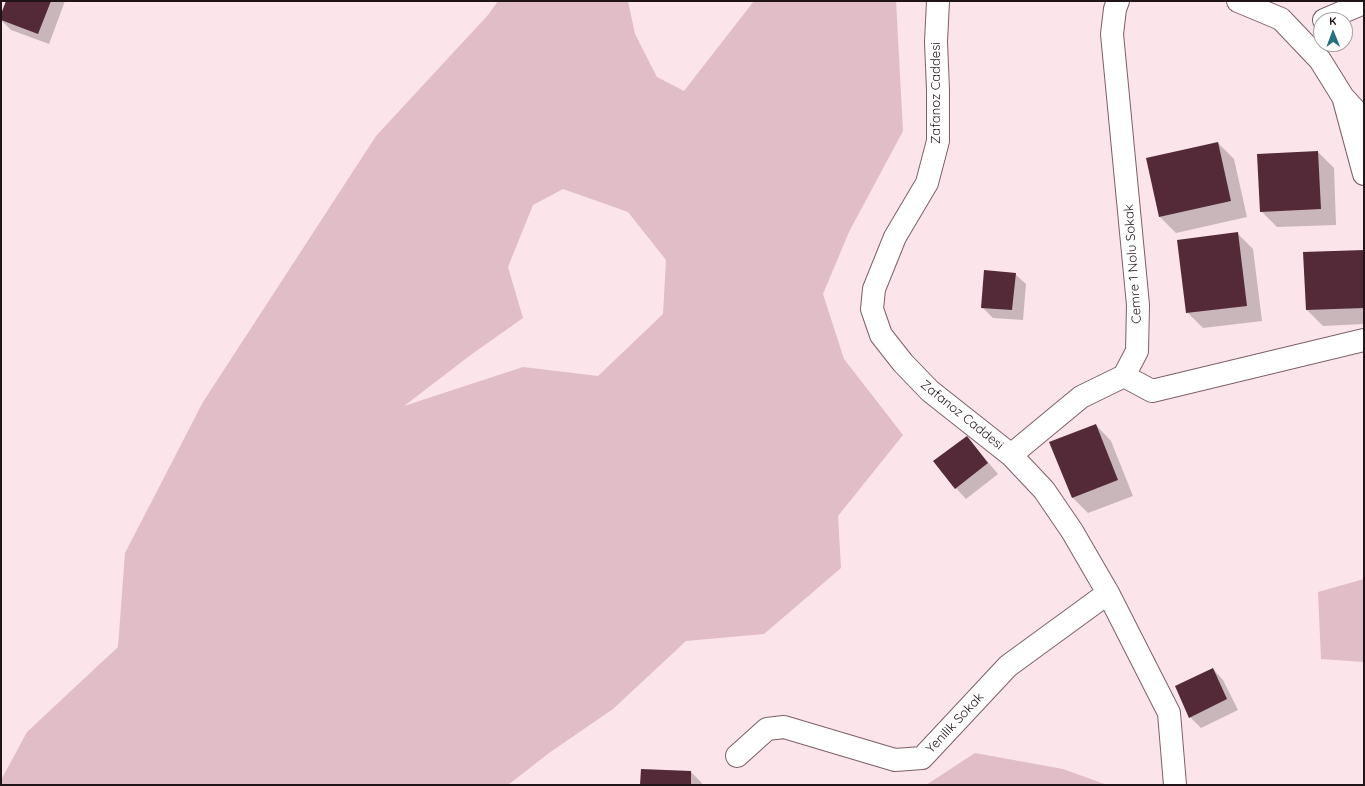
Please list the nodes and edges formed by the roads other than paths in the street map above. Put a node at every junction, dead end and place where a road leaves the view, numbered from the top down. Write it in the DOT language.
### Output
graph roads {
  1 [pos="938,1"];
  2 [pos="1118,1"];
  3 [pos="1238,1"];
  4 [pos="1364,3"];
  5 [pos="1343,12"];
  6 [pos="1313,24"];
  7 [pos="1294,32"];
  8 [pos="1343,97"];
  9 [pos="1364,120"];
  10 [pos="1364,174"];
  11 [pos="1364,340"];
  12 [pos="1124,376"];
  13 [pos="1011,455"];
  14 [pos="1108,593"];
  15 [pos="737,756"];
  16 [pos="1174,785"];
  1 -- 13 [label="street, Zafanoz Caddesi"];
  2 -- 12 [label="street, Cemre 1 Nolu Sokak"];
  3 -- 7 [label="street"];
  4 -- 5 [label="street"];
  6 -- 7 [label="street"];
  7 -- 8 [label="street"];
  8 -- 9 [label="street"];
  8 -- 10 [label="street"];
  11 -- 12 [label="street"];
  12 -- 13 [label="street"];
  13 -- 14 [label="street, Zafanoz Caddesi"];
  14 -- 15 [label="street, Yenilik Sokak"];
  14 -- 16 [label="street, Zafanoz Caddesi"];
}
